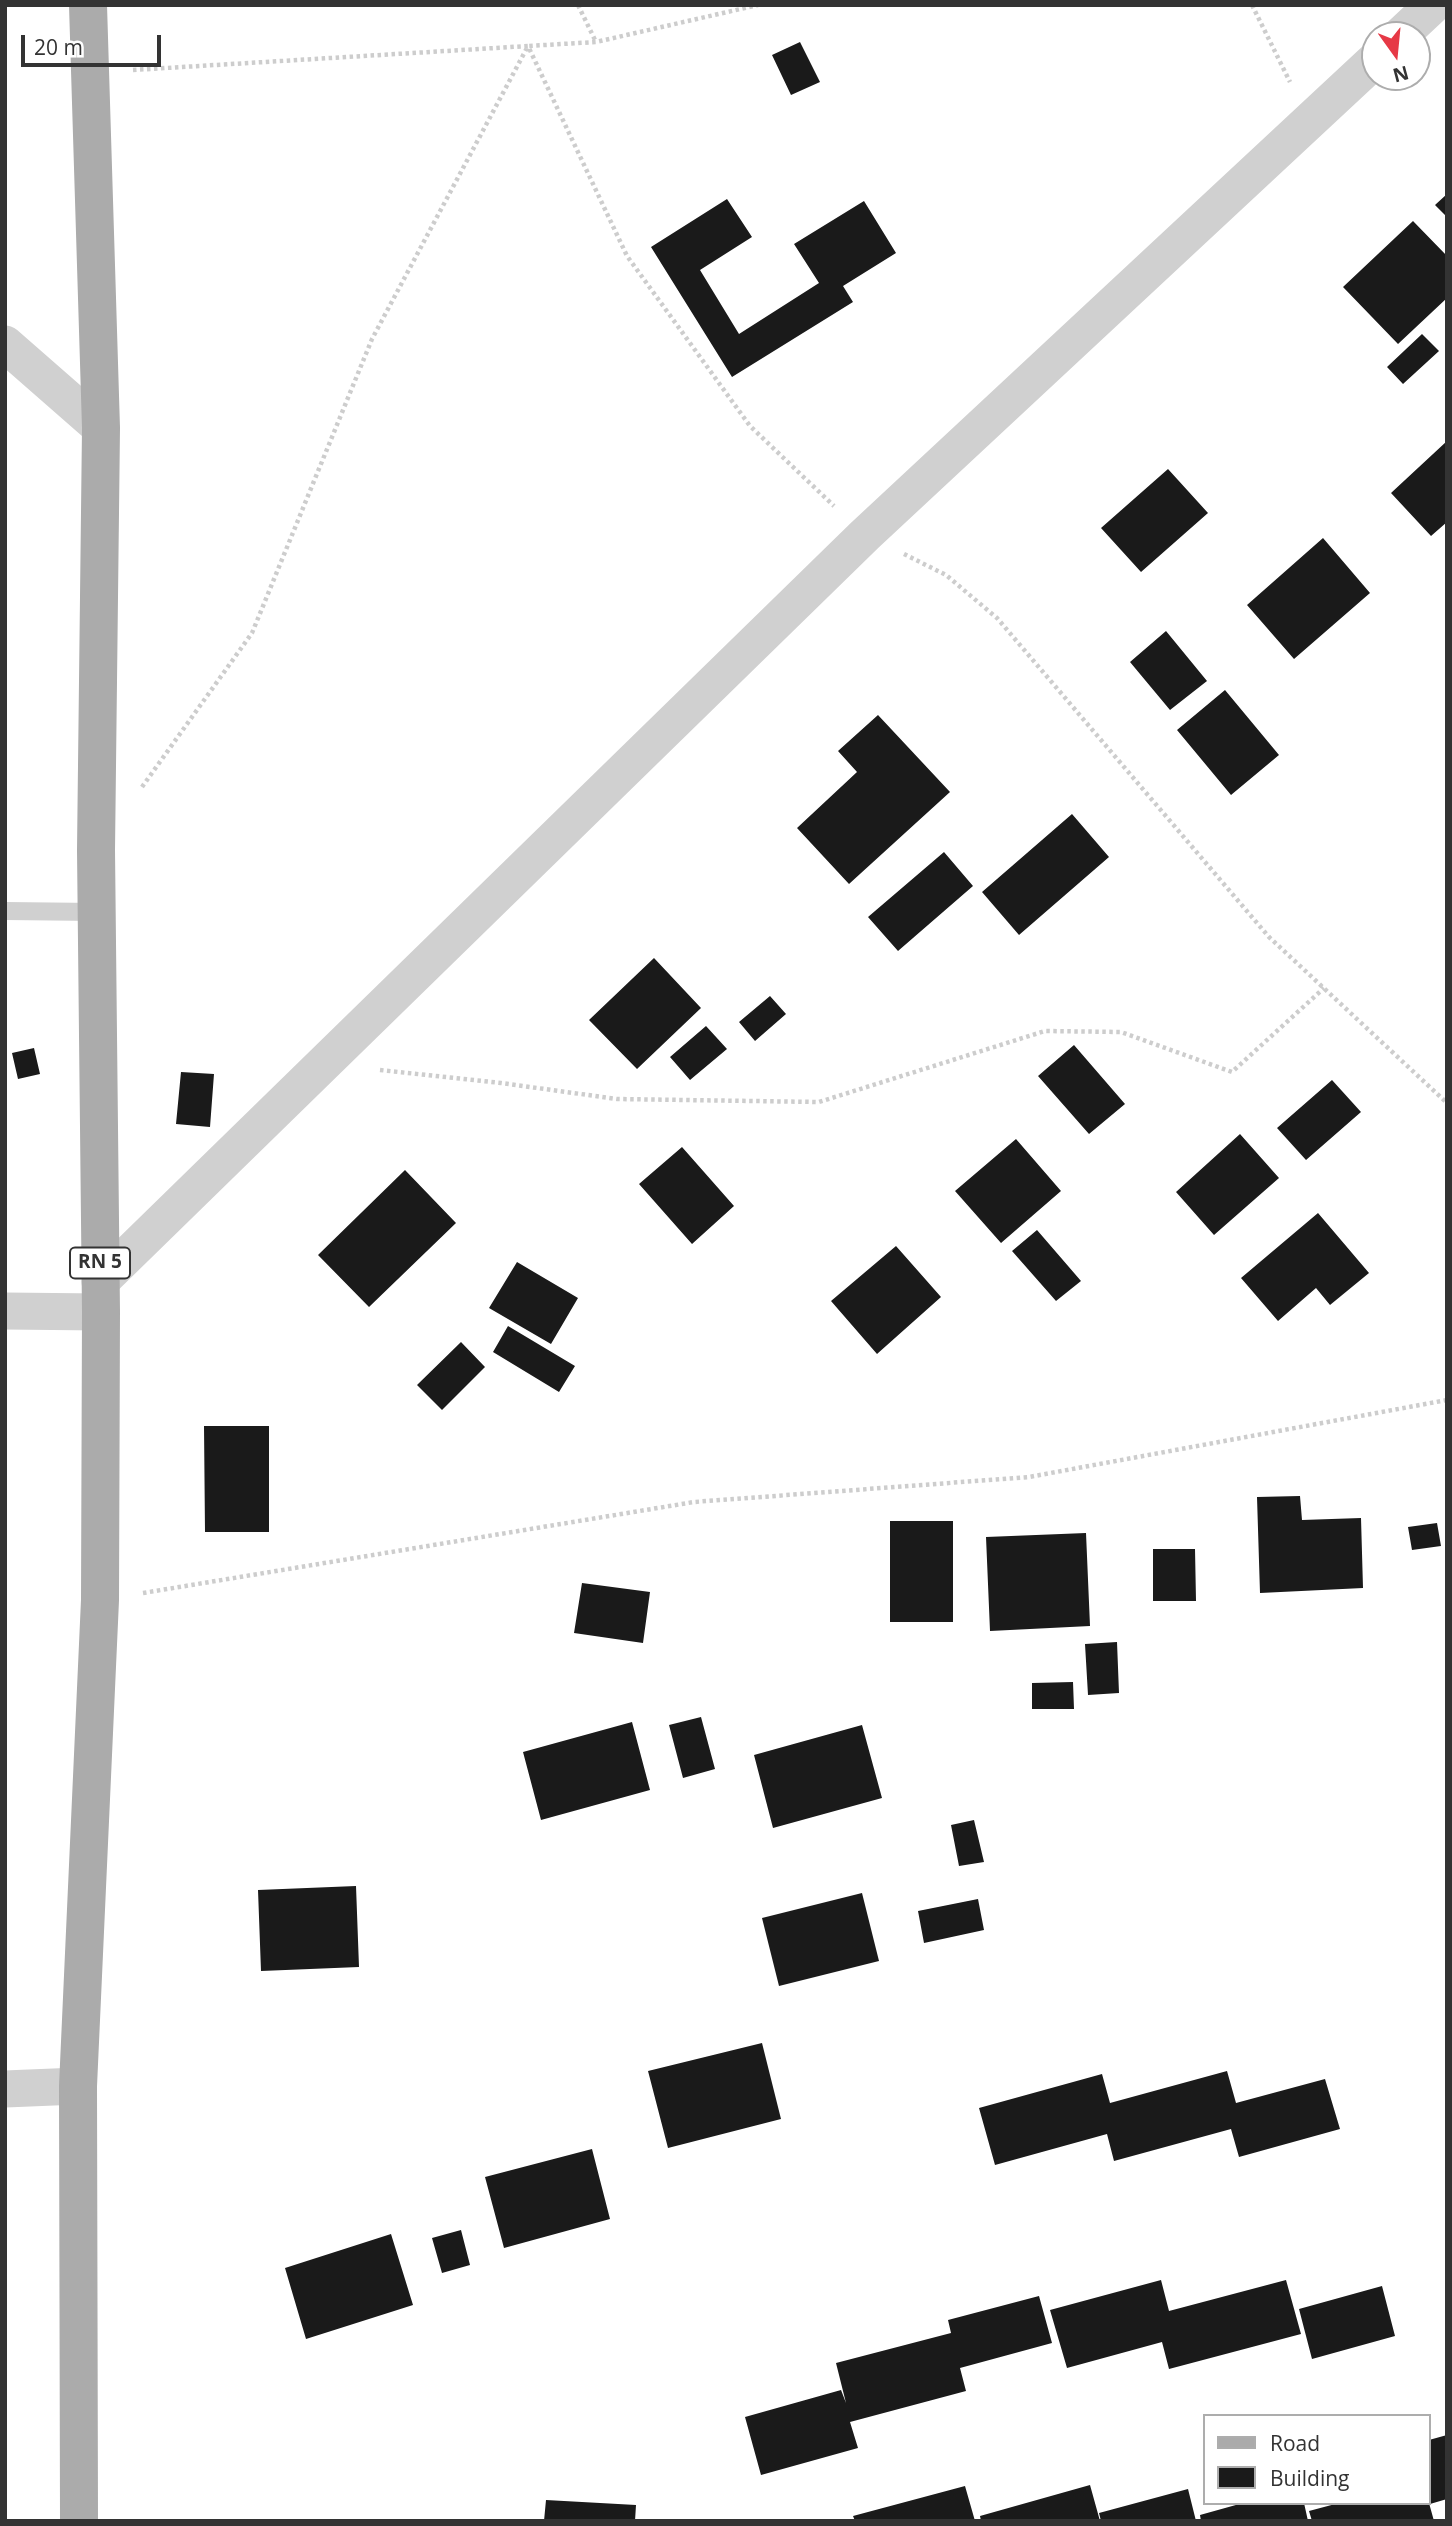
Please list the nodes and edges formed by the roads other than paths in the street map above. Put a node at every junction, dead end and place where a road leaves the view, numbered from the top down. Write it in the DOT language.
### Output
graph roads {
  1 [pos="88,5"];
  2 [pos="1433,5"];
  3 [pos="1416,21"];
  4 [pos="1361,73"];
  5 [pos="5,344"];
  6 [pos="101,428"];
  7 [pos="5,911"];
  8 [pos="97,912"];
  9 [pos="100,1297"];
  10 [pos="5,1311"];
  11 [pos="78,2086"];
  12 [pos="5,2090"];
  13 [pos="79,2521"];
  1 -- 6 [label="main road, RN 5"];
  2 -- 3 [label="street"];
  4 -- 9 [label="street"];
  5 -- 6 [label="street"];
  6 -- 8 [label="main road, RN 5"];
  7 -- 8 [label="lane"];
  8 -- 9 [label="main road, RN 5"];
  9 -- 10 [label="street"];
  9 -- 11 [label="main road, RN 5"];
  11 -- 12 [label="street"];
  11 -- 13 [label="main road, RN 5"];
}
